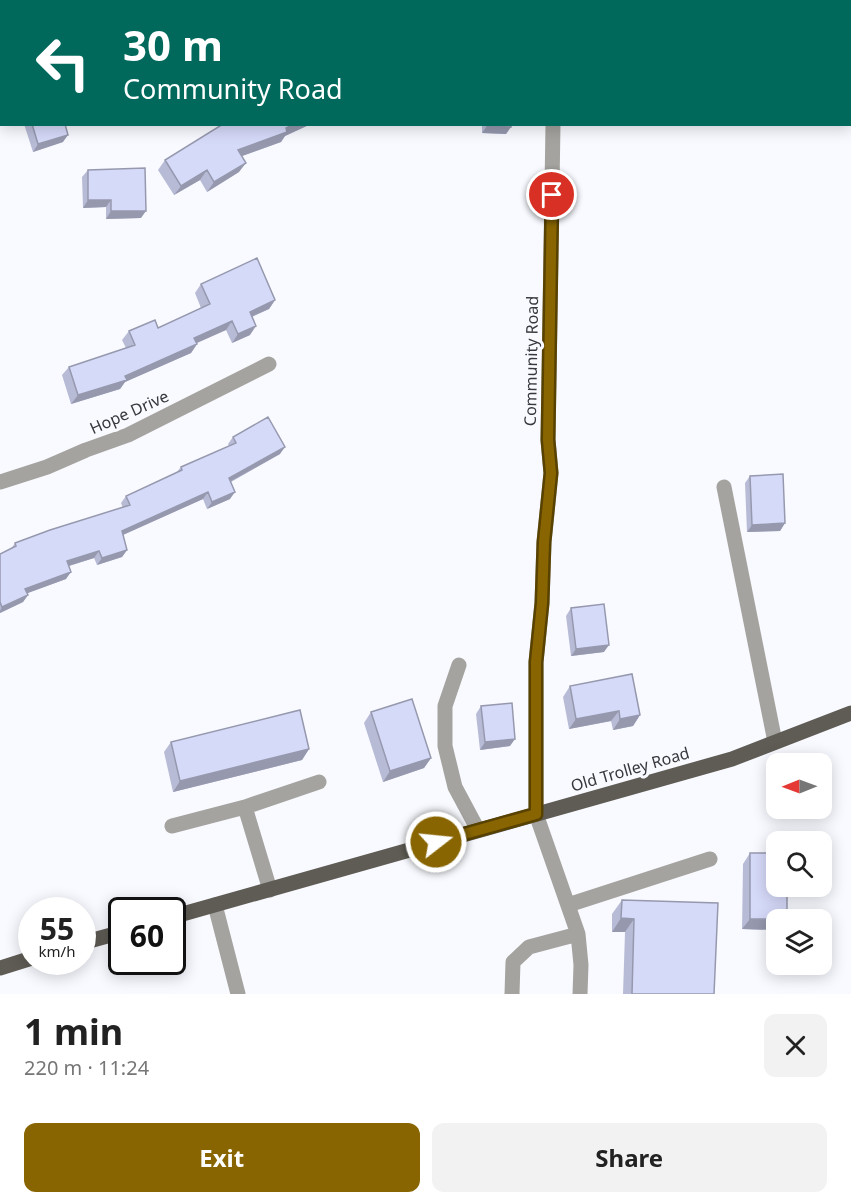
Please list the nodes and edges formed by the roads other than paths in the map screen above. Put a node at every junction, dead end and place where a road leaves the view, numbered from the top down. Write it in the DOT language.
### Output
graph roads {
  1 [pos="554,126"];
  2 [pos="269,364"];
  3 [pos="0,482"];
  4 [pos="724,487"];
  5 [pos="459,665"];
  6 [pos="851,713"];
  7 [pos="775,742"];
  8 [pos="319,782"];
  9 [pos="245,807"];
  10 [pos="536,814"];
  11 [pos="172,826"];
  12 [pos="478,830"];
  13 [pos="710,859"];
  14 [pos="270,890"];
  15 [pos="568,904"];
  16 [pos="215,905"];
  17 [pos="186,913"];
  18 [pos="578,934"];
  19 [pos="18,962"];
  20 [pos="0,968"];
  21 [pos="238,994"];
  22 [pos="512,994"];
  23 [pos="580,994"];
  1 -- 10 [label="street, Community Road"];
  2 -- 3 [label="street, Hope Drive"];
  4 -- 7 [label="street"];
  5 -- 12 [label="street"];
  6 -- 7 [label="main road, Old Trolley Road"];
  7 -- 10 [label="main road, Old Trolley Road"];
  8 -- 9 [label="street"];
  9 -- 11 [label="street"];
  9 -- 14 [label="street"];
  10 -- 12 [label="main road, Old Trolley Road"];
  10 -- 15 [label="street, Community Road"];
  12 -- 14 [label="main road, Old Trolley Road"];
  13 -- 15 [label="street"];
  14 -- 16 [label="main road, Old Trolley Road"];
  15 -- 18 [label="street, Community Road"];
  16 -- 17 [label="main road, Old Trolley Road"];
  16 -- 21 [label="street"];
  18 -- 22 [label="street"];
  18 -- 23 [label="street, Community Road"];
  19 -- 20 [label="main road"];
}
